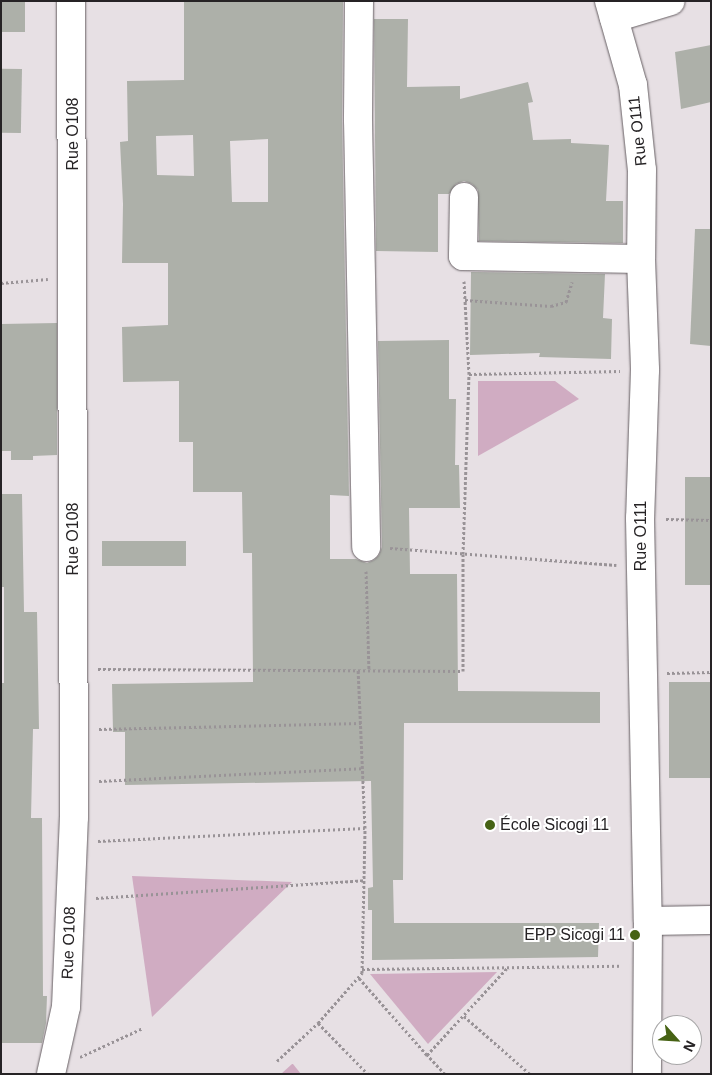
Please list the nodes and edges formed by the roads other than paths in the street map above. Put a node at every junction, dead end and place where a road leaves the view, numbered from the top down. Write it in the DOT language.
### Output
graph roads {
  1 [pos="71,1"];
  2 [pos="359,1"];
  3 [pos="671,1"];
  4 [pos="612,10"];
  5 [pos="464,197"];
  6 [pos="641,259"];
  7 [pos="366,547"];
  8 [pos="711,920"];
  9 [pos="648,921"];
  10 [pos="651,1070"];
  11 [pos="52,1072"];
  1 -- 11 [label="street, Rue O108"];
  2 -- 7 [label="street"];
  3 -- 4 [label="street"];
  4 -- 6 [label="street, Rue O111"];
  5 -- 6 [label="street"];
  6 -- 9 [label="street, Rue O111"];
  8 -- 9 [label="street"];
  9 -- 10 [label="street, Rue O111"];
}
